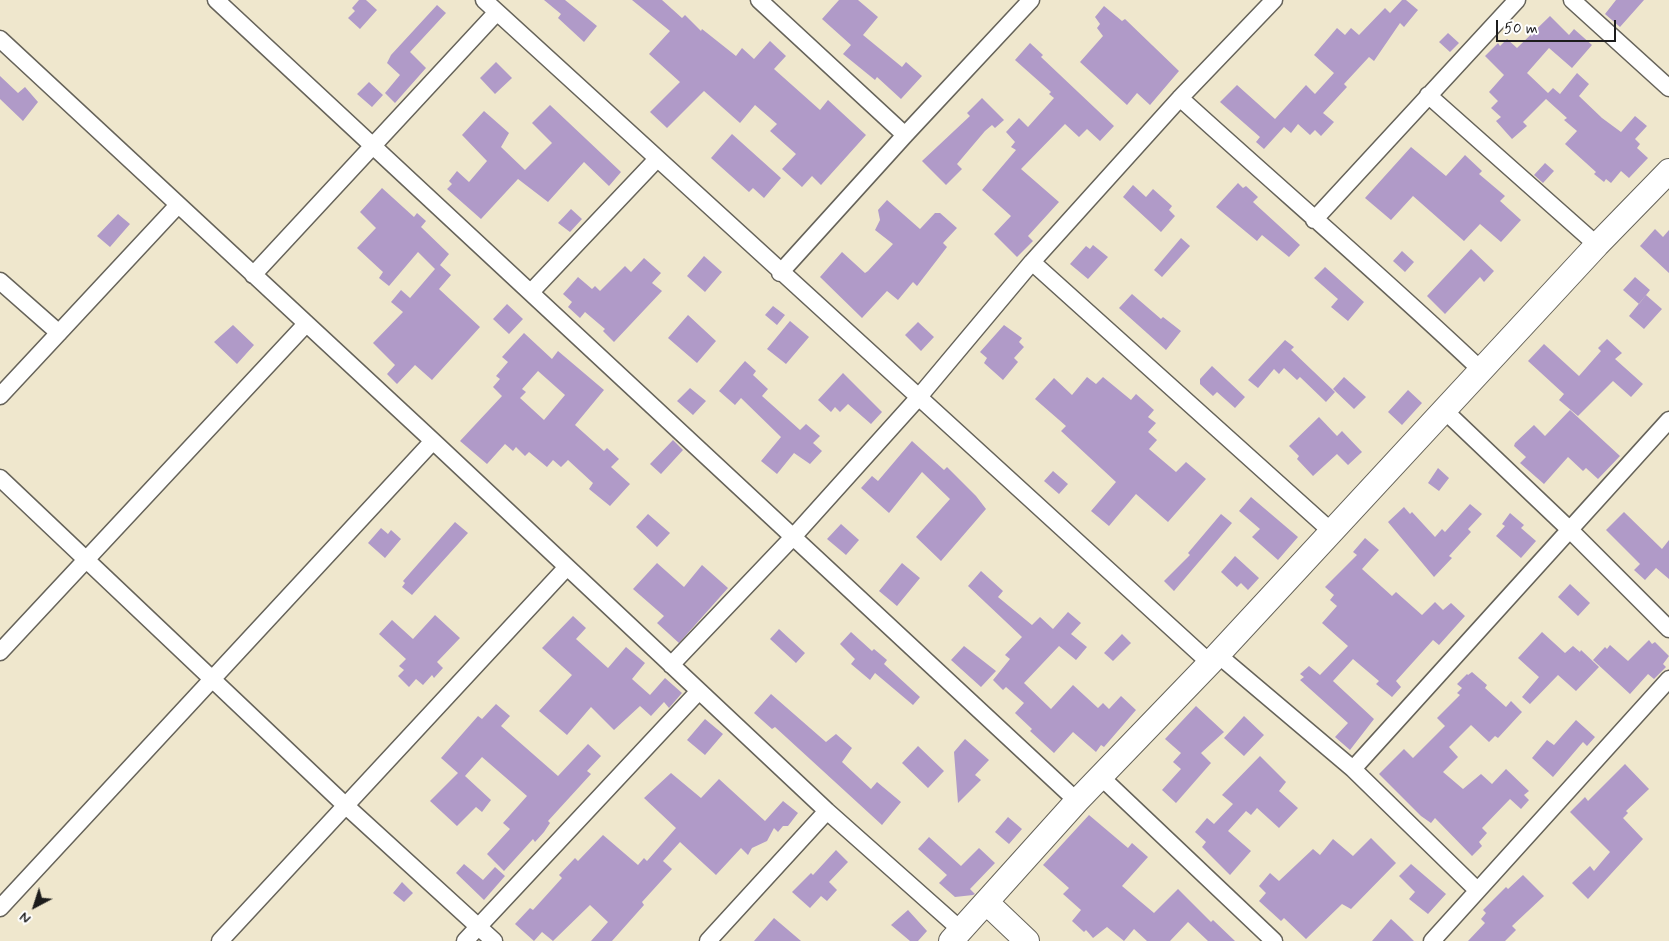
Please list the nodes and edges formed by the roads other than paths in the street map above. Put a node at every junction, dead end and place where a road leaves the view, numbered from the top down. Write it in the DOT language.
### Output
graph roads {
  1 [pos="216,0"];
  2 [pos="484,0"];
  3 [pos="759,0"];
  4 [pos="1031,0"];
  5 [pos="1274,0"];
  6 [pos="1517,0"];
  7 [pos="1572,0"];
  8 [pos="496,12"];
  9 [pos="0,39"];
  10 [pos="1669,88"];
  11 [pos="1428,95"];
  12 [pos="1180,98"];
  13 [pos="905,135"];
  14 [pos="372,146"];
  15 [pos="657,159"];
  16 [pos="1667,176"];
  17 [pos="178,205"];
  18 [pos="1314,220"];
  19 [pos="1597,245"];
  20 [pos="1032,262"];
  21 [pos="780,273"];
  22 [pos="253,275"];
  23 [pos="0,281"];
  24 [pos="531,292"];
  25 [pos="306,324"];
  26 [pos="59,333"];
  27 [pos="1482,370"];
  28 [pos="0,396"];
  29 [pos="918,398"];
  30 [pos="1444,410"];
  31 [pos="1669,420"];
  32 [pos="433,441"];
  33 [pos="0,478"];
  34 [pos="1569,529"];
  35 [pos="1332,532"];
  36 [pos="793,537"];
  37 [pos="86,559"];
  38 [pos="567,567"];
  39 [pos="1669,629"];
  40 [pos="0,652"];
  41 [pos="1213,659"];
  42 [pos="671,665"];
  43 [pos="213,679"];
  44 [pos="1669,679"];
  45 [pos="698,691"];
  46 [pos="1352,769"];
  47 [pos="1101,777"];
  48 [pos="375,784"];
  49 [pos="1077,801"];
  50 [pos="345,805"];
  51 [pos="827,811"];
  52 [pos="1477,890"];
  53 [pos="986,902"];
  54 [pos="0,908"];
  55 [pos="478,927"];
  56 [pos="956,936"];
  57 [pos="220,941"];
  58 [pos="465,941"];
  59 [pos="494,941"];
  60 [pos="708,941"];
  61 [pos="1027,941"];
  62 [pos="1274,941"];
  63 [pos="1432,941"];
  1 -- 14 [label="street"];
  2 -- 8 [label="street"];
  3 -- 13 [label="street"];
  4 -- 13 [label="street"];
  5 -- 12 [label="street"];
  6 -- 11 [label="street"];
  7 -- 10 [label="street"];
  8 -- 14 [label="street"];
  8 -- 15 [label="street"];
  9 -- 17 [label="street"];
  11 -- 18 [label="street"];
  11 -- 19 [label="street"];
  12 -- 18 [label="street"];
  12 -- 20 [label="street"];
  13 -- 21 [label="street"];
  14 -- 22 [label="street"];
  14 -- 24 [label="street"];
  15 -- 21 [label="street"];
  15 -- 24 [label="street"];
  16 -- 19 [label="street"];
  17 -- 22 [label="street"];
  17 -- 26 [label="street"];
  18 -- 27 [label="street"];
  19 -- 27 [label="street"];
  20 -- 29 [label="street"];
  20 -- 35 [label="street"];
  21 -- 29 [label="street"];
  22 -- 25 [label="street"];
  23 -- 26 [label="street"];
  24 -- 36 [label="street"];
  25 -- 32 [label="street"];
  25 -- 37 [label="street"];
  26 -- 28 [label="street"];
  27 -- 30 [label="street"];
  29 -- 36 [label="street"];
  29 -- 41 [label="street"];
  30 -- 34 [label="street"];
  30 -- 35 [label="street"];
  31 -- 34 [label="street"];
  32 -- 38 [label="street"];
  32 -- 43 [label="street"];
  33 -- 37 [label="street"];
  34 -- 39 [label="street"];
  34 -- 46 [label="street"];
  35 -- 41 [label="street"];
  36 -- 42 [label="street"];
  36 -- 49 [label="street"];
  37 -- 40 [label="street"];
  37 -- 43 [label="street"];
  38 -- 42 [label="street"];
  38 -- 48 [label="street"];
  38 -- 50 [label="street"];
  41 -- 46 [label="street"];
  41 -- 47 [label="street"];
  42 -- 45 [label="street"];
  43 -- 50 [label="street"];
  43 -- 54 [label="street"];
  44 -- 52 [label="street"];
  45 -- 51 [label="street"];
  45 -- 55 [label="street"];
  46 -- 52 [label="street"];
  47 -- 49 [label="street"];
  47 -- 62 [label="street"];
  49 -- 53 [label="street"];
  50 -- 55 [label="street"];
  50 -- 57 [label="street"];
  51 -- 56 [label="street"];
  51 -- 60 [label="street"];
  52 -- 63 [label="street"];
  53 -- 56 [label="street"];
  53 -- 61 [label="street"];
  55 -- 58 [label="street"];
  55 -- 59 [label="street"];
}
